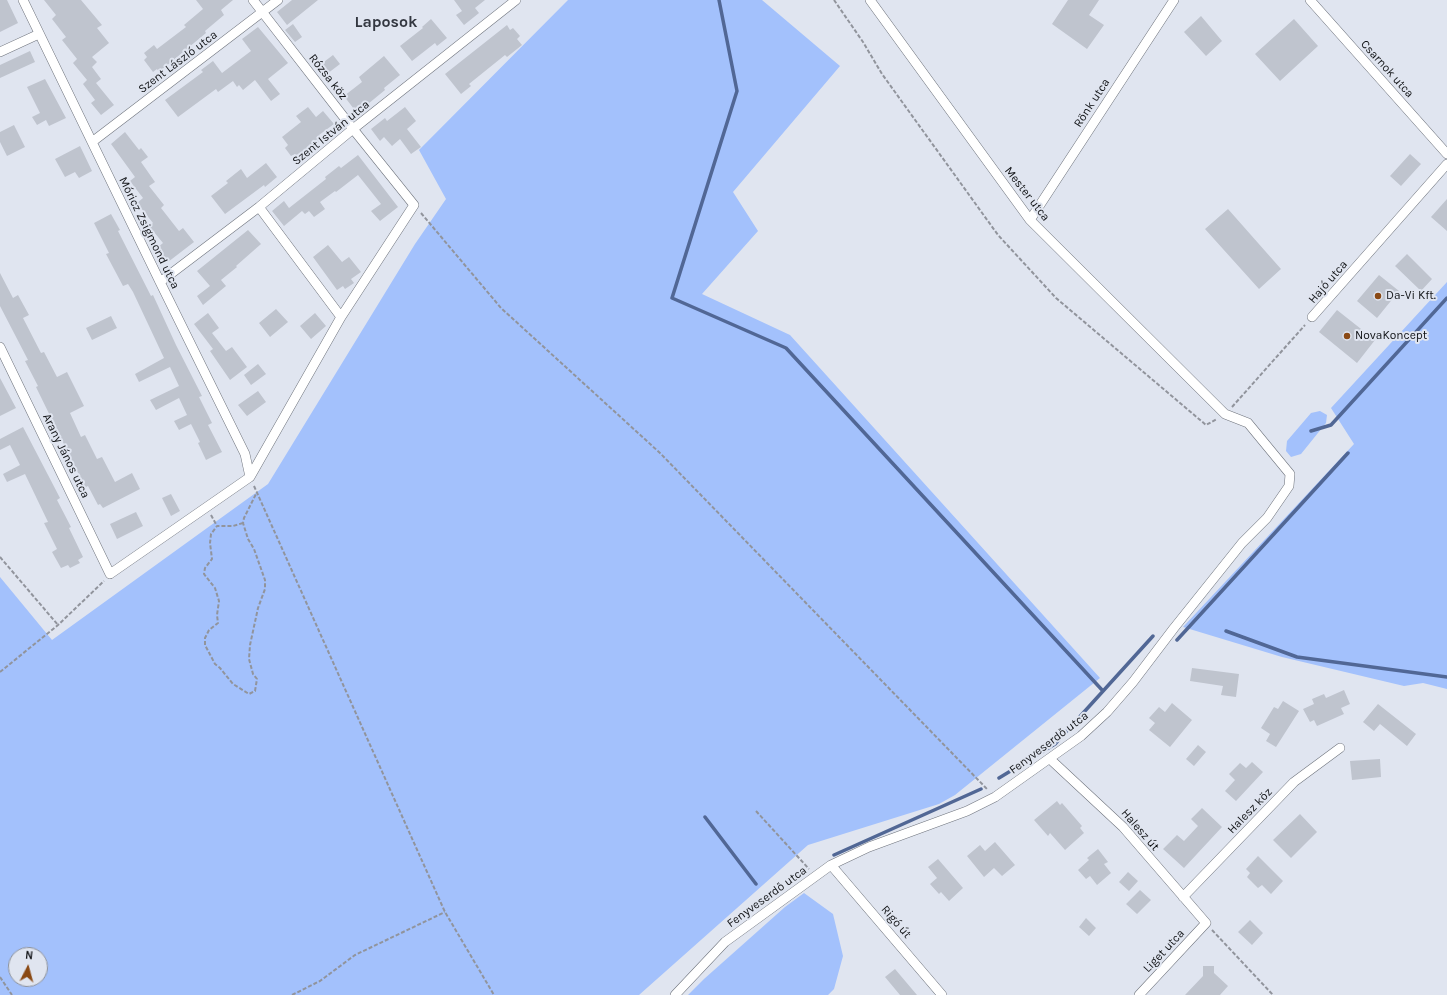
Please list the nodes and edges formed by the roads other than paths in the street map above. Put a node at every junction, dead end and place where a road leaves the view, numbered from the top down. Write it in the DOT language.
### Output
graph roads {
  1 [pos="253,0"];
  2 [pos="278,0"];
  3 [pos="516,0"];
  4 [pos="870,0"];
  5 [pos="1174,0"];
  6 [pos="1310,0"];
  7 [pos="24,1"];
  8 [pos="263,12"];
  9 [pos="39,34"];
  10 [pos="0,52"];
  11 [pos="353,129"];
  12 [pos="92,142"];
  13 [pos="1447,154"];
  14 [pos="1447,164"];
  15 [pos="259,207"];
  16 [pos="1030,220"];
  17 [pos="160,282"];
  18 [pos="341,317"];
  19 [pos="1312,317"];
  20 [pos="0,347"];
  21 [pos="1225,414"];
  22 [pos="250,477"];
  23 [pos="1340,748"];
  24 [pos="1050,759"];
  25 [pos="831,865"];
  26 [pos="1183,897"];
  27 [pos="1206,923"];
  28 [pos="675,995"];
  29 [pos="942,995"];
  30 [pos="1139,995"];
  1 -- 8 [label="street, Rózsa köz"];
  2 -- 8 [label="street, Szent László utca"];
  3 -- 11 [label="street, Szent István utca"];
  4 -- 16 [label="street, Mester utca"];
  5 -- 16 [label="street, Rönk utca"];
  6 -- 13 [label="street, Csarnok utca"];
  7 -- 9 [label="street, Móricz Zsigmond utca"];
  8 -- 11 [label="street, Rózsa köz"];
  8 -- 12 [label="street, Szent László utca"];
  9 -- 10 [label="street"];
  9 -- 12 [label="street, Móricz Zsigmond utca"];
  11 -- 15 [label="street, Szent István utca"];
  11 -- 18 [label="street, Rózsa köz"];
  12 -- 17 [label="street, Móricz Zsigmond utca"];
  14 -- 19 [label="street, Hajó utca"];
  15 -- 17 [label="street, Szent István utca"];
  15 -- 18 [label="street"];
  16 -- 21 [label="street, Mester utca"];
  17 -- 22 [label="street, Móricz Zsigmond utca"];
  18 -- 22 [label="street"];
  20 -- 22 [label="street, Arany János utca"];
  21 -- 24 [label="street, Fenyveserdő utca"];
  23 -- 26 [label="street, Halesz köz"];
  24 -- 25 [label="street, Fenyveserdő utca"];
  24 -- 26 [label="street, Halesz út"];
  25 -- 28 [label="street, Fenyveserdő utca"];
  25 -- 29 [label="street, Rigó út"];
  26 -- 27 [label="street, Halesz út"];
  27 -- 30 [label="street, Liget utca"];
}
